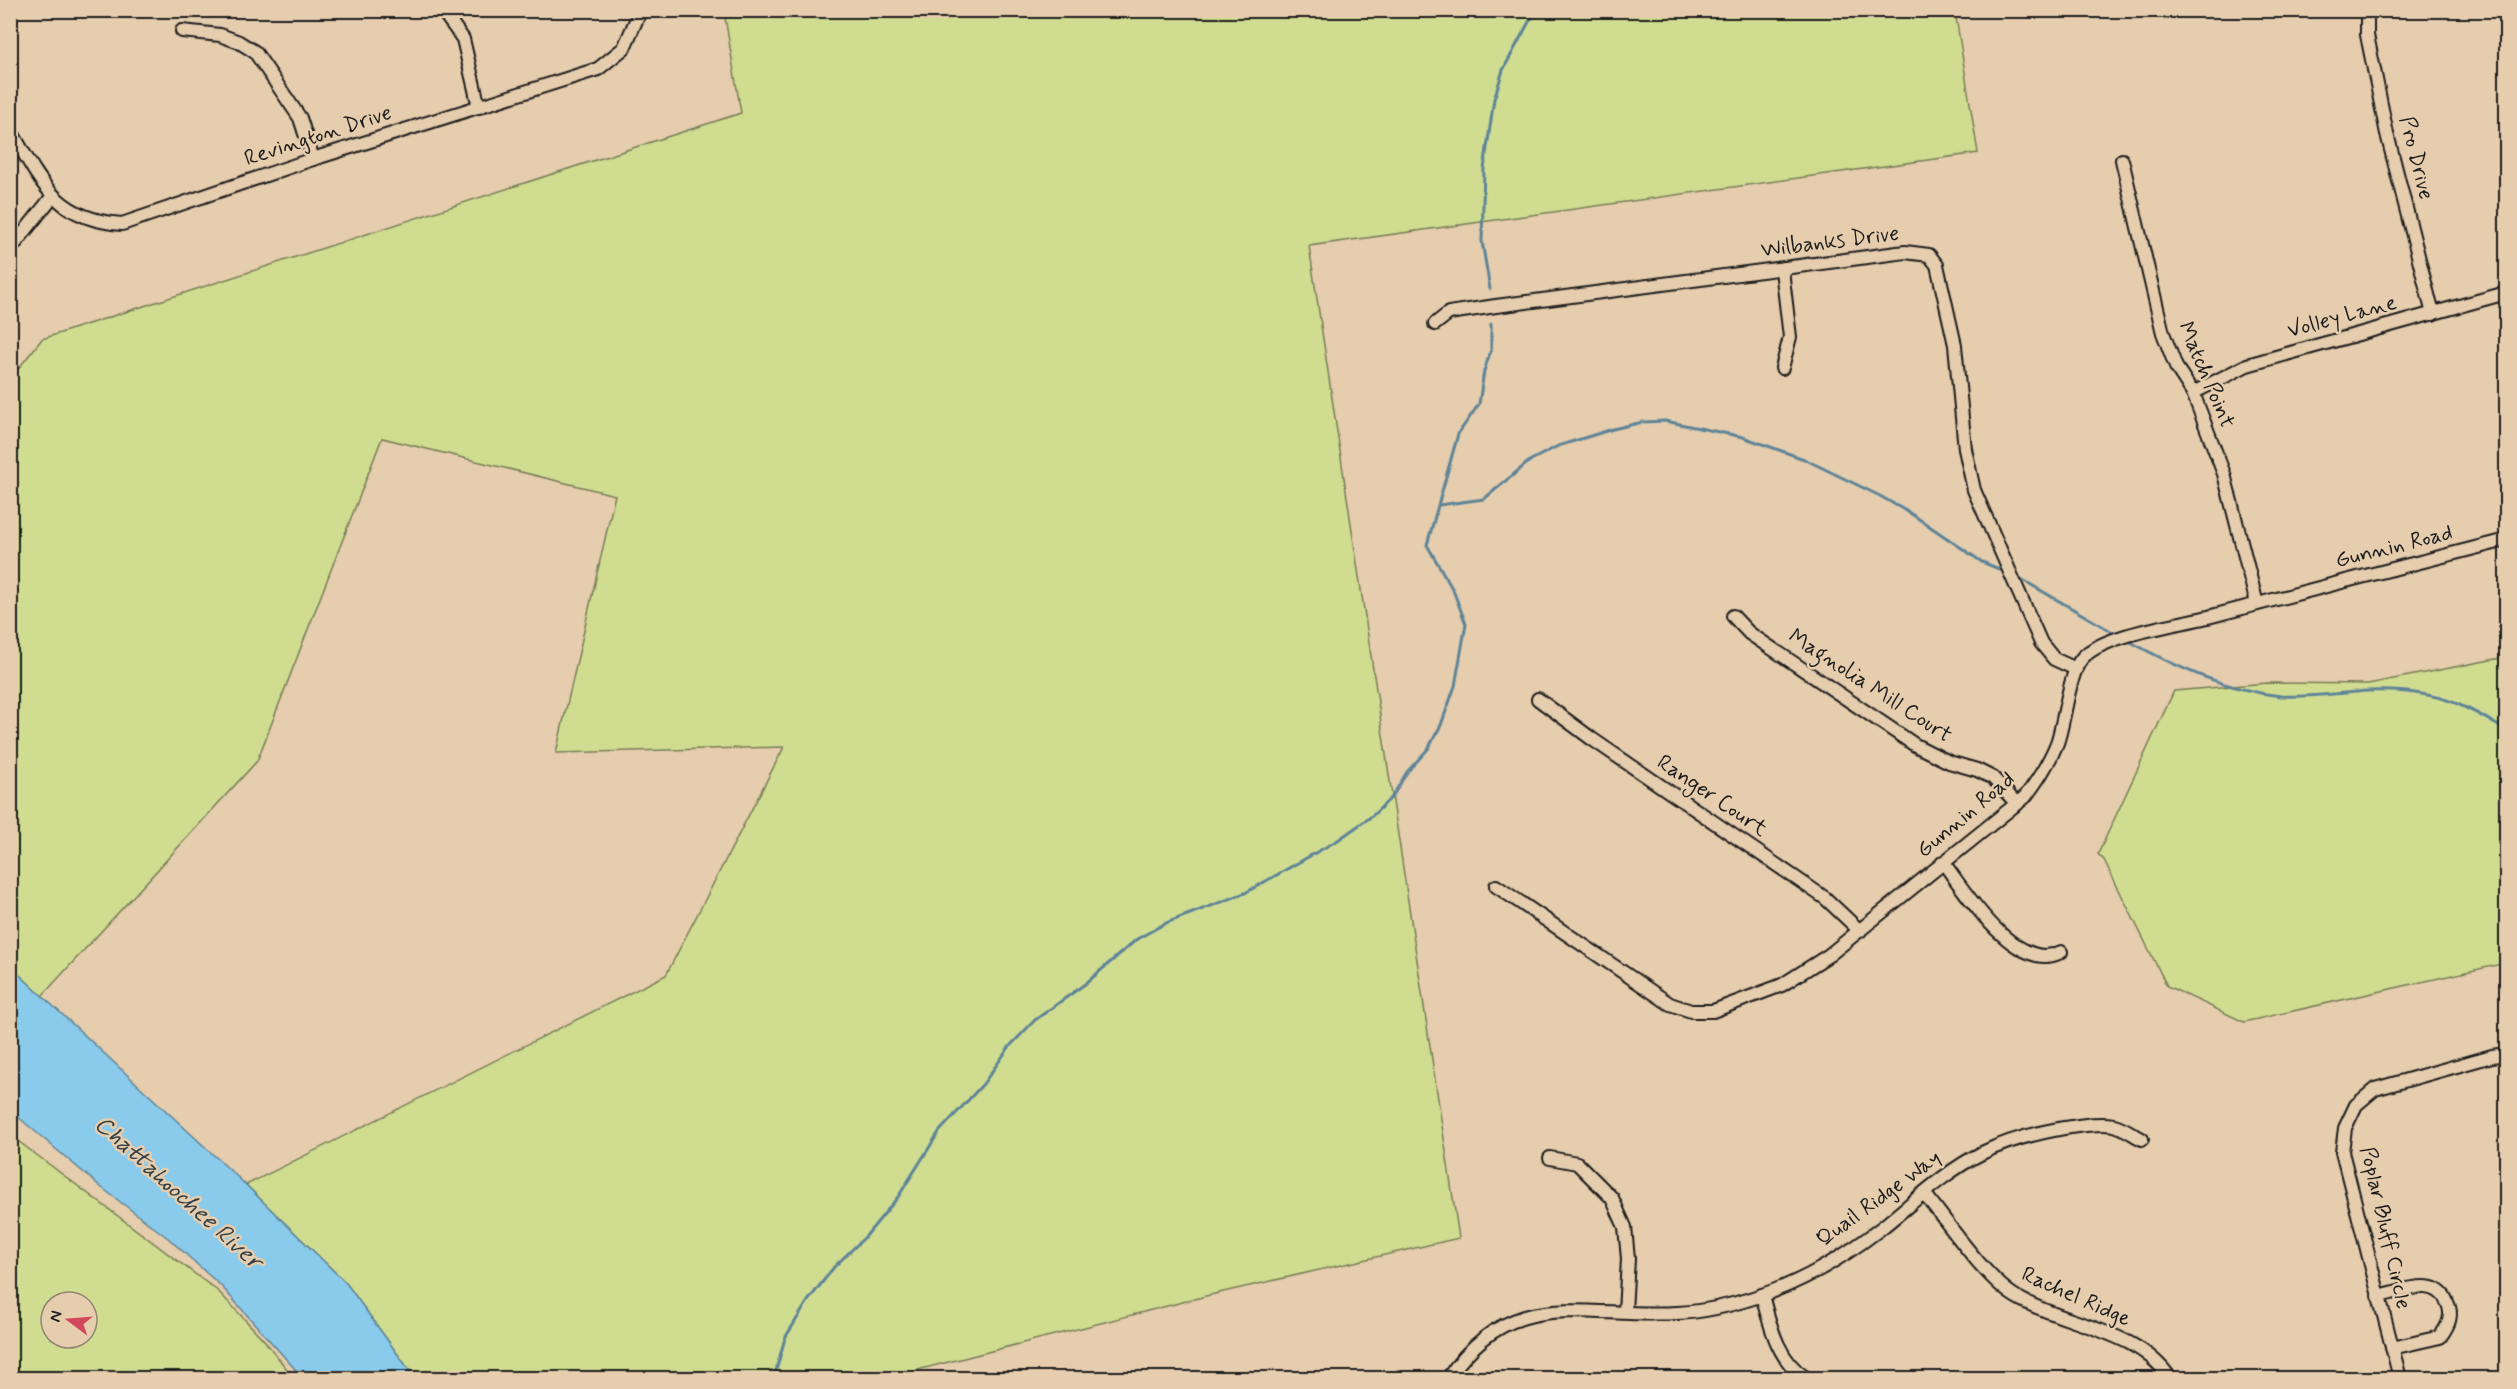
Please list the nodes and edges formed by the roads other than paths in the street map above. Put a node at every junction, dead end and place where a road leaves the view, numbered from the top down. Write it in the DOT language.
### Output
graph roads {
  1 [pos="442,10"];
  2 [pos="638,10"];
  3 [pos="2367,10"];
  4 [pos="182,31"];
  5 [pos="479,107"];
  6 [pos="14,136"];
  7 [pos="314,159"];
  8 [pos="2122,160"];
  9 [pos="52,197"];
  10 [pos="10,250"];
  11 [pos="1782,270"];
  12 [pos="2506,293"];
  13 [pos="2433,314"];
  14 [pos="1435,324"];
  15 [pos="1782,368"];
  16 [pos="2193,393"];
  17 [pos="2506,540"];
  18 [pos="2258,604"];
  19 [pos="1733,616"];
  20 [pos="2076,669"];
  21 [pos="1538,699"];
  22 [pos="2017,804"];
  23 [pos="1943,862"];
  24 [pos="1496,886"];
  25 [pos="1860,932"];
  26 [pos="2061,952"];
  27 [pos="2506,1054"];
  28 [pos="2142,1140"];
  29 [pos="1550,1158"];
  30 [pos="1924,1193"];
  31 [pos="1762,1295"];
  32 [pos="2378,1296"];
  33 [pos="1625,1312"];
  34 [pos="2392,1348"];
  35 [pos="1448,1378"];
  36 [pos="1806,1378"];
  37 [pos="2170,1378"];
  38 [pos="2400,1378"];
  1 -- 5 [label="street"];
  2 -- 5 [label="street, Revington Drive"];
  3 -- 13 [label="street, Pro Drive"];
  4 -- 7 [label="street"];
  5 -- 7 [label="street, Revington Drive"];
  6 -- 9 [label="street, Revington Drive"];
  7 -- 9 [label="street, Revington Drive"];
  8 -- 16 [label="street, Match Point"];
  9 -- 10 [label="street"];
  11 -- 14 [label="street, Wilbanks Drive"];
  11 -- 15 [label="street"];
  11 -- 20 [label="street, Wilbanks Drive"];
  12 -- 13 [label="street, Volley Lane"];
  13 -- 16 [label="street, Volley Lane"];
  16 -- 18 [label="street, Match Point"];
  17 -- 18 [label="street, Gunnin Road"];
  18 -- 20 [label="street, Gunnin Road"];
  19 -- 22 [label="street, Magnolia Mill Court"];
  20 -- 22 [label="street, Gunnin Road"];
  21 -- 25 [label="street, Ranger Court"];
  22 -- 23 [label="street, Gunnin Road"];
  23 -- 25 [label="street, Gunnin Road"];
  23 -- 26 [label="street"];
  24 -- 25 [label="street, Gunnin Road"];
  27 -- 32 [label="street, Poplar Bluff Circle"];
  28 -- 30 [label="street, Quail Ridge Way"];
  29 -- 33 [label="street"];
  30 -- 31 [label="street, Quail Ridge Way"];
  30 -- 37 [label="street, Rachel Ridge"];
  31 -- 33 [label="street, Quail Ridge Way"];
  31 -- 36 [label="street"];
  32 -- 34 [label="street, Poplar Bluff Circle"];
  32 -- 34 [label="street"];
  33 -- 35 [label="street, Quail Ridge Way"];
  34 -- 38 [label="street, Poplar Bluff Circle"];
}
